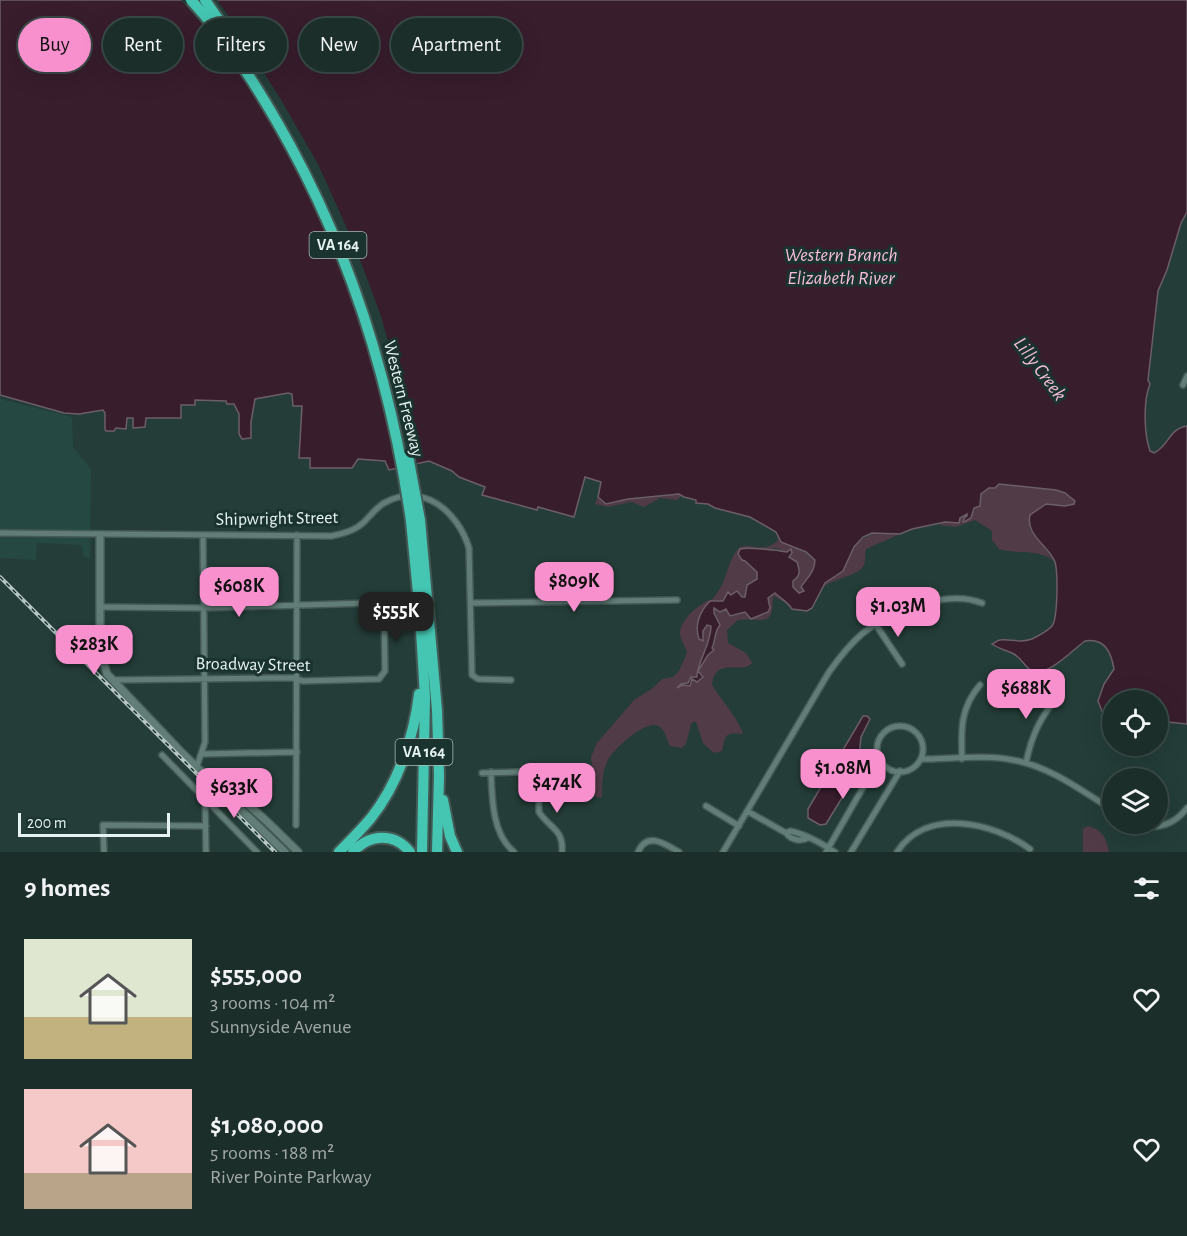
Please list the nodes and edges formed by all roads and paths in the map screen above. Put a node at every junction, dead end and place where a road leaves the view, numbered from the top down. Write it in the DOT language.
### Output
graph roads {
  1 [pos="191,0"];
  2 [pos="205,0"];
  3 [pos="1187,376"];
  4 [pos="1183,386"];
  5 [pos="415,521"];
  6 [pos="0,533"];
  7 [pos="100,535"];
  8 [pos="203,535"];
  9 [pos="297,535"];
  10 [pos="677,600"];
  11 [pos="471,603"];
  12 [pos="982,603"];
  13 [pos="297,604"];
  14 [pos="101,608"];
  15 [pos="204,608"];
  16 [pos="876,625"];
  17 [pos="422,652"];
  18 [pos="902,664"];
  19 [pos="204,679"];
  20 [pos="112,680"];
  21 [pos="297,680"];
  22 [pos="511,680"];
  23 [pos="980,685"];
  24 [pos="1060,693"];
  25 [pos="297,752"];
  26 [pos="202,754"];
  27 [pos="162,755"];
  28 [pos="880,758"];
  29 [pos="921,759"];
  30 [pos="962,759"];
  31 [pos="1026,763"];
  32 [pos="198,767"];
  33 [pos="538,771"];
  34 [pos="551,771"];
  35 [pos="900,771"];
  36 [pos="482,772"];
  37 [pos="491,772"];
  38 [pos="439,776"];
  39 [pos="205,798"];
  40 [pos="1102,804"];
  41 [pos="706,806"];
  42 [pos="1187,808"];
  43 [pos="747,811"];
  44 [pos="1168,824"];
  45 [pos="296,825"];
  46 [pos="206,826"];
  47 [pos="739,826"];
  48 [pos="1030,849"];
  49 [pos="827,850"];
  50 [pos="104,852"];
  51 [pos="206,852"];
  52 [pos="257,852"];
  53 [pos="285,852"];
  54 [pos="298,852"];
  55 [pos="339,852"];
  56 [pos="353,852"];
  57 [pos="410,852"];
  58 [pos="422,852"];
  59 [pos="437,852"];
  60 [pos="457,852"];
  61 [pos="514,852"];
  62 [pos="561,852"];
  63 [pos="638,852"];
  64 [pos="679,852"];
  65 [pos="723,852"];
  66 [pos="835,852"];
  67 [pos="851,852"];
  68 [pos="897,852"];
  1 -- 5 [label="highway, Western Freeway / VA 164, bridge"];
  2 -- 5 [label="highway, Western Freeway / VA 164, bridge"];
  3 -- 4 [label="street"];
  5 -- 17 [label="highway, Western Freeway / VA 164"];
  5 -- 38 [label="highway, Western Freeway / VA 164"];
  6 -- 7 [label="street, Shipwright Street"];
  7 -- 8 [label="street, Shipwright Street"];
  7 -- 14 [label="street"];
  8 -- 9 [label="street, Shipwright Street"];
  8 -- 15 [label="street"];
  9 -- 11 [label="street, Shipwright Street"];
  9 -- 13 [label="street"];
  10 -- 11 [label="street"];
  11 -- 22 [label="street, Shipwright Street"];
  12 -- 16 [label="street"];
  13 -- 15 [label="street"];
  13 -- 21 [label="street"];
  13 -- 21 [label="street, Broadway Street"];
  14 -- 15 [label="street"];
  14 -- 20 [label="street"];
  15 -- 19 [label="street"];
  16 -- 18 [label="street"];
  16 -- 43 [label="street"];
  17 -- 55 [label="highway"];
  17 -- 58 [label="highway, Western Freeway / VA 164"];
  19 -- 20 [label="street, Broadway Street"];
  19 -- 21 [label="street, Broadway Street"];
  19 -- 26 [label="street"];
  20 -- 32 [label="street"];
  21 -- 25 [label="street"];
  23 -- 30 [label="street"];
  24 -- 31 [label="street"];
  25 -- 26 [label="street"];
  25 -- 45 [label="street"];
  26 -- 32 [label="street"];
  27 -- 39 [label="street"];
  28 -- 29 [label="street"];
  28 -- 35 [label="street"];
  28 -- 49 [label="street"];
  29 -- 30 [label="street"];
  29 -- 35 [label="street"];
  30 -- 31 [label="street"];
  31 -- 40 [label="street"];
  32 -- 53 [label="street"];
  32 -- 54 [label="street"];
  33 -- 34 [label="street"];
  33 -- 37 [label="street"];
  33 -- 62 [label="street"];
  35 -- 67 [label="street"];
  36 -- 37 [label="street"];
  37 -- 61 [label="street"];
  38 -- 59 [label="highway, Western Freeway / VA 164"];
  38 -- 60 [label="highway"];
  39 -- 46 [label="street"];
  39 -- 52 [label="street"];
  41 -- 47 [label="street"];
  42 -- 44 [label="street"];
  43 -- 47 [label="street"];
  43 -- 49 [label="street"];
  46 -- 50 [label="street"];
  46 -- 51 [label="street"];
  47 -- 65 [label="street"];
  48 -- 68 [label="street"];
  49 -- 66 [label="street"];
  56 -- 57 [label="highway"];
  63 -- 64 [label="street"];
}
